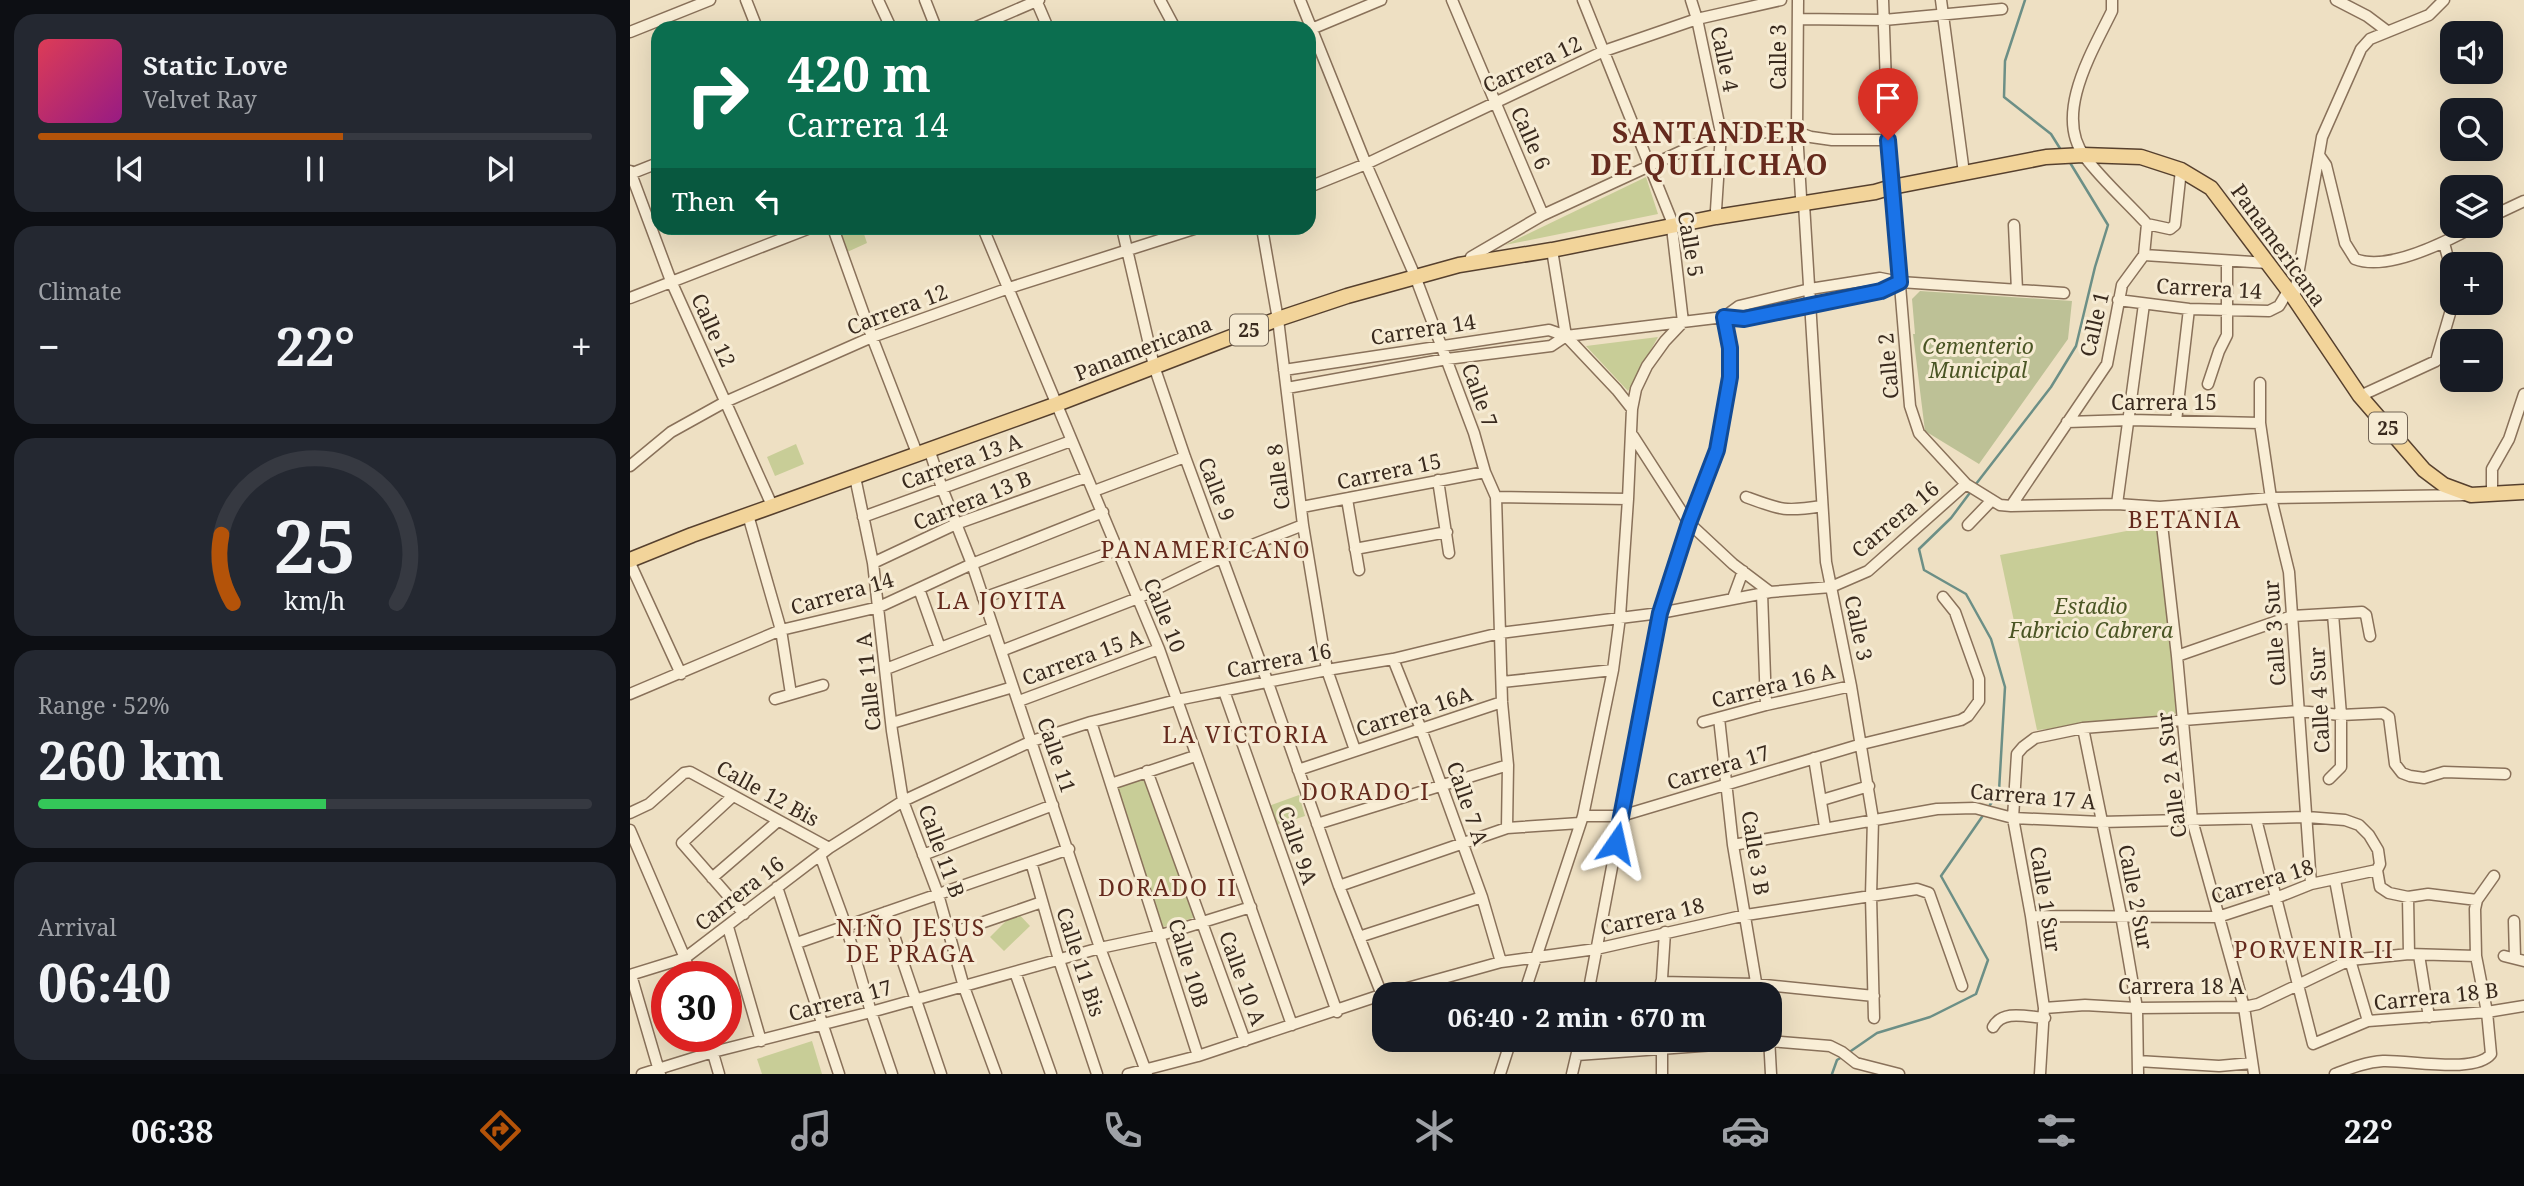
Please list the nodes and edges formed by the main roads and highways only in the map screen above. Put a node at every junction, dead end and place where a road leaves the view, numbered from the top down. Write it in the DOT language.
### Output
graph roads {
  1 [pos="1802,201"];
  2 [pos="1672,222"];
  3 [pos="1413,274"];
  4 [pos="922,449"];
  5 [pos="2524,492"];
  6 [pos="630,554"];
  7 [pos="630,561"];
  1 -- 2 [label="main road, Panamericana / 25"];
  1 -- 2 [label="main road, Panamericana / 25"];
  1 -- 5 [label="main road, Panamericana / 25"];
  2 -- 3 [label="main road, Panamericana / 25"];
  2 -- 3 [label="main road, Panamericana / 25"];
  3 -- 4 [label="main road, Panamericana / 25"];
  4 -- 6 [label="main road, Panamericana / 25"];
  4 -- 7 [label="main road, Panamericana / 25"];
}
